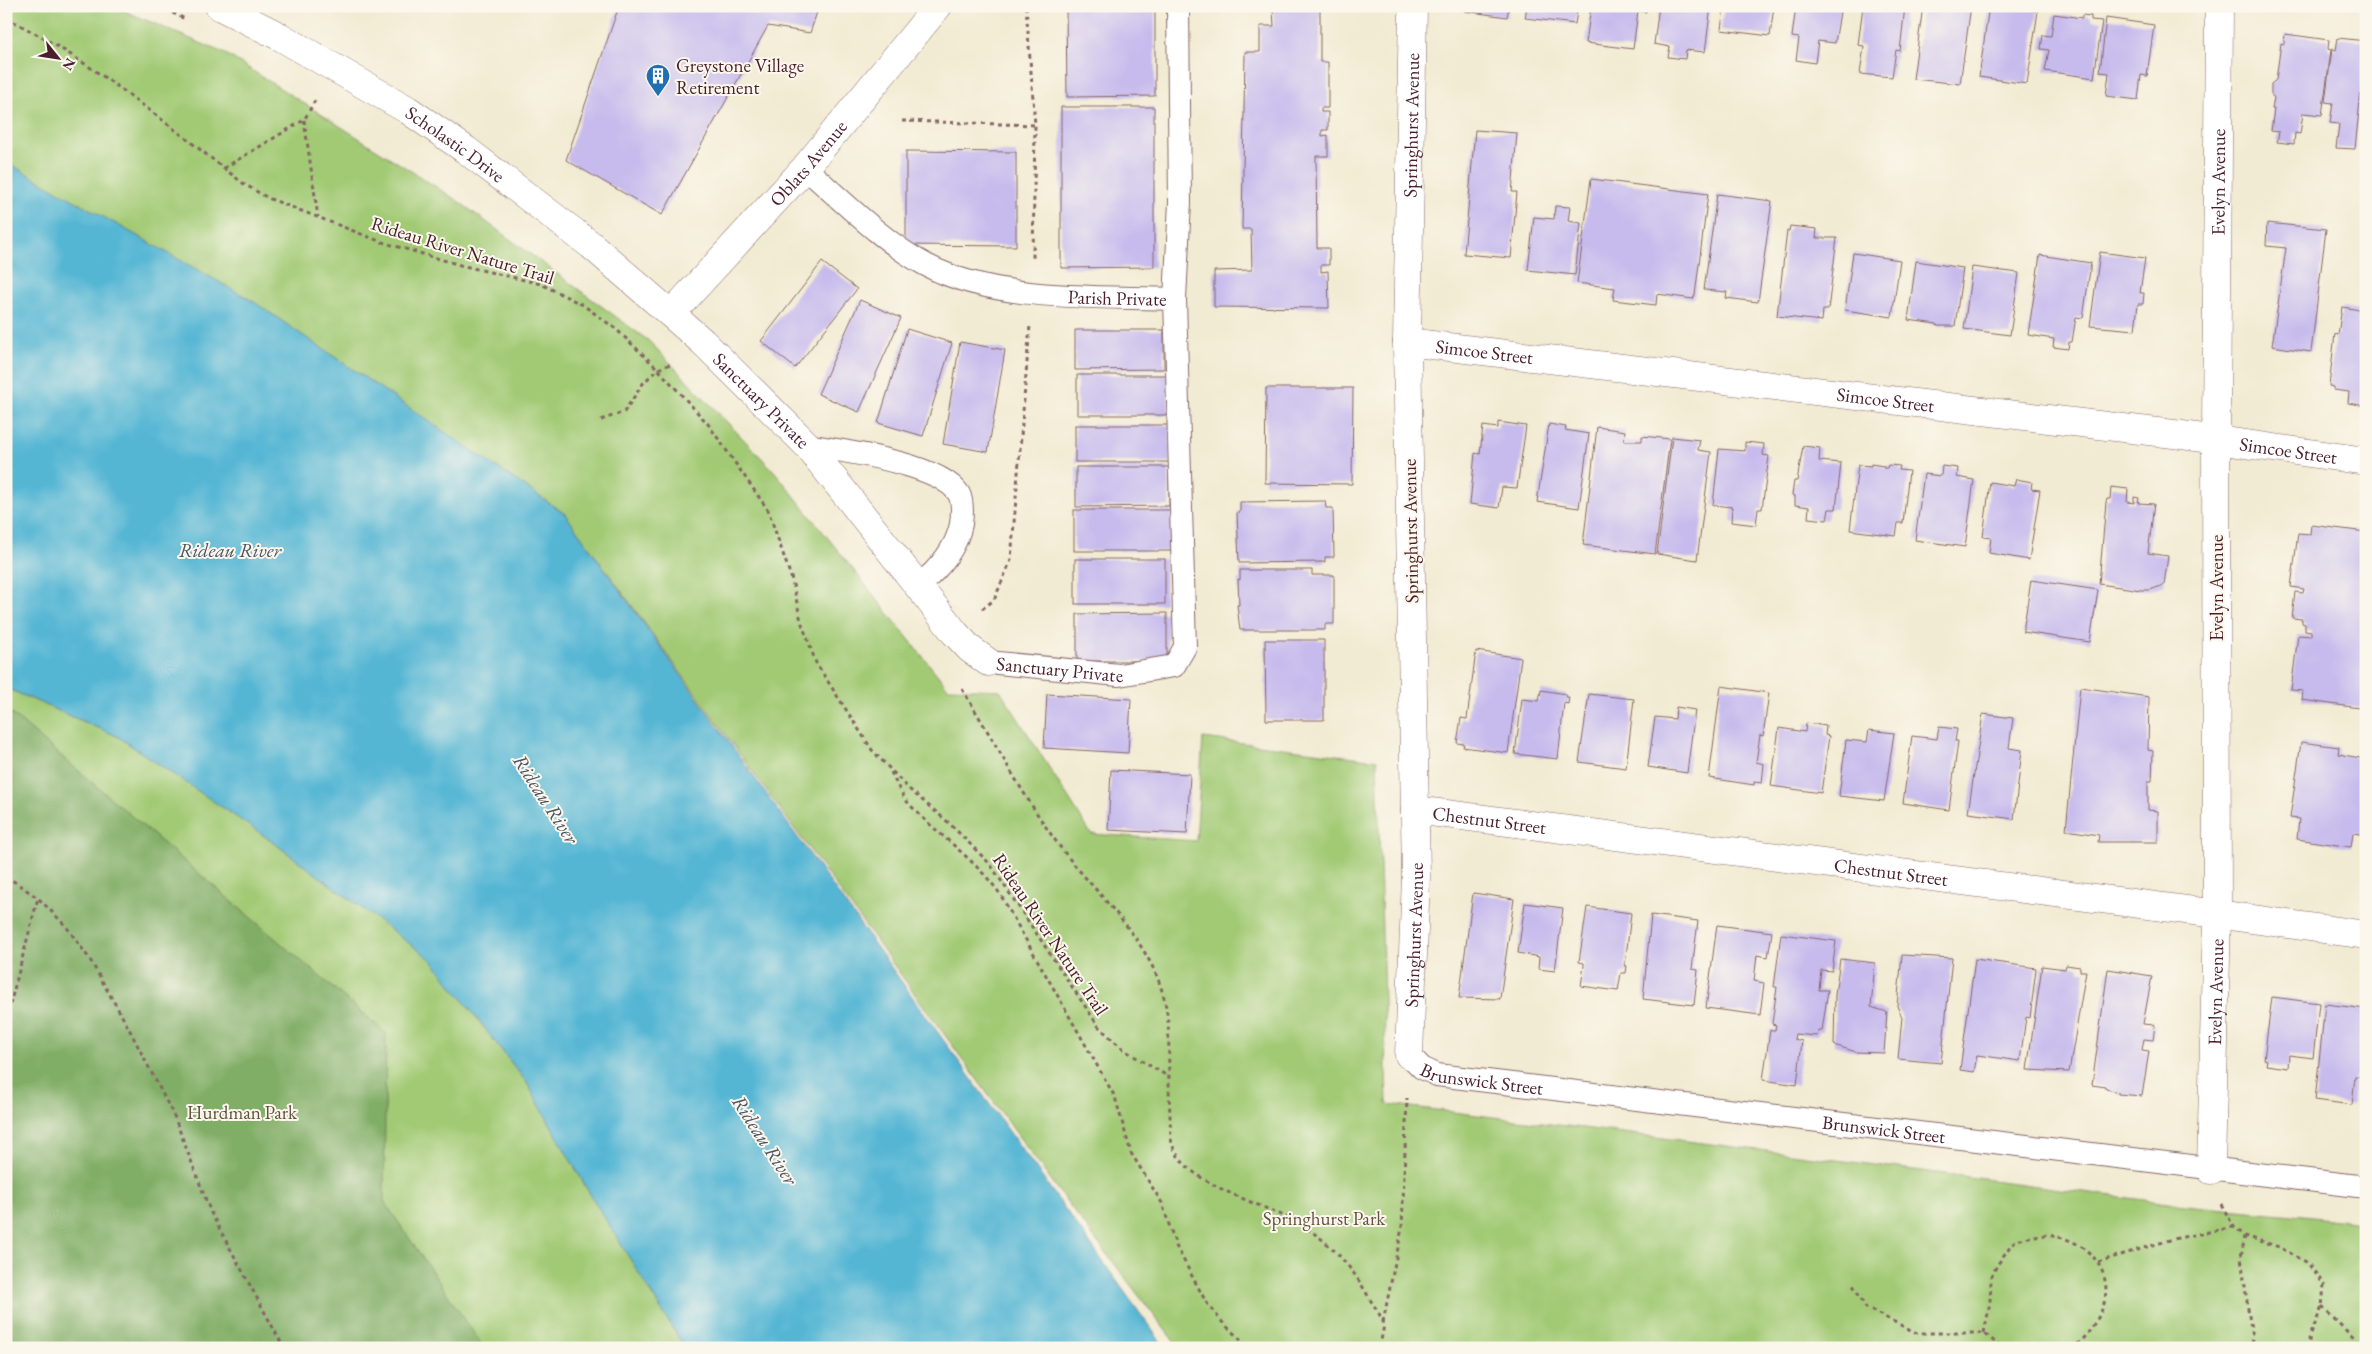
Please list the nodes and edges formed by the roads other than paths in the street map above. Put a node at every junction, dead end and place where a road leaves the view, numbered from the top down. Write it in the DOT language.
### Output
graph roads {
  1 [pos="219,6"];
  2 [pos="938,6"];
  3 [pos="1178,6"];
  4 [pos="1413,6"];
  5 [pos="2219,6"];
  6 [pos="805,168"];
  7 [pos="1175,299"];
  8 [pos="671,314"];
  9 [pos="1407,342"];
  10 [pos="2216,440"];
  11 [pos="808,445"];
  12 [pos="2366,461"];
  13 [pos="918,586"];
  14 [pos="988,662"];
  15 [pos="1415,810"];
  16 [pos="2217,914"];
  17 [pos="2366,935"];
  18 [pos="1409,1055"];
  19 [pos="2211,1170"];
  20 [pos="2366,1187"];
  1 -- 8 [label="street, Scholastic Drive"];
  2 -- 6 [label="street, Oblats Avenue"];
  3 -- 7 [label="lane, Parish Private"];
  4 -- 9 [label="street, Springhurst Avenue"];
  5 -- 10 [label="street, Evelyn Avenue"];
  6 -- 7 [label="lane, Parish Private"];
  6 -- 8 [label="street, Oblats Avenue"];
  7 -- 14 [label="lane, Sanctuary Private"];
  8 -- 11 [label="street, Sanctuary Private"];
  9 -- 10 [label="street, Simcoe Street"];
  9 -- 15 [label="street, Springhurst Avenue"];
  10 -- 12 [label="street, Simcoe Street"];
  10 -- 16 [label="street, Evelyn Avenue"];
  11 -- 13 [label="street, Sanctuary Private"];
  11 -- 13 [label="lane"];
  13 -- 14 [label="street, Sanctuary Private"];
  15 -- 16 [label="street, Chestnut Street"];
  15 -- 18 [label="street, Springhurst Avenue"];
  16 -- 17 [label="street, Chestnut Street"];
  16 -- 19 [label="street, Evelyn Avenue"];
  18 -- 19 [label="lane, Brunswick Street"];
  19 -- 20 [label="lane, Brunswick Street"];
}
